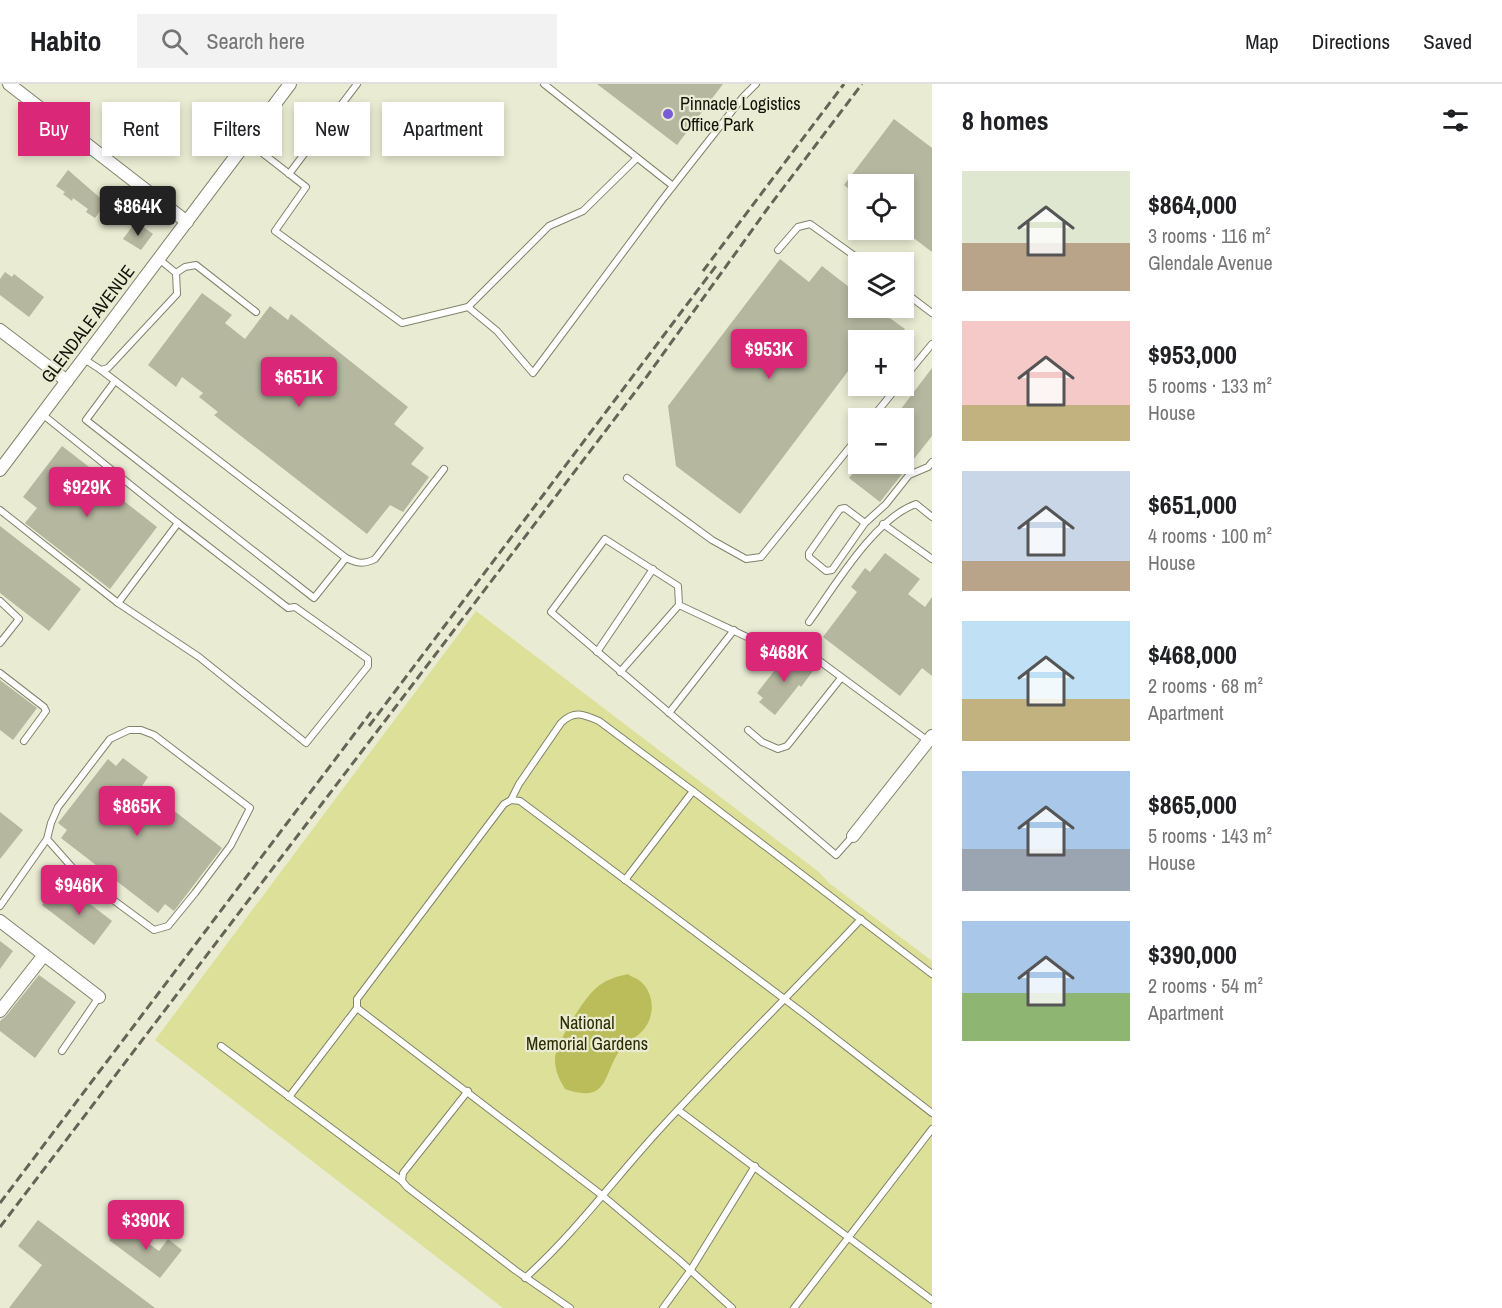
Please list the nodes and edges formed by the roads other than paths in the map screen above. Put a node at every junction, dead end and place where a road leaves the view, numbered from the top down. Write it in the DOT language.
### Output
graph roads {
  1 [pos="9,84"];
  2 [pos="357,84"];
  3 [pos="544,84"];
  4 [pos="756,84"];
  5 [pos="288,85"];
  6 [pos="276,102"];
  7 [pos="236,156"];
  8 [pos="267,156"];
  9 [pos="637,158"];
  10 [pos="290,174"];
  11 [pos="672,186"];
  12 [pos="187,222"];
  13 [pos="778,250"];
  14 [pos="849,252"];
  15 [pos="159,259"];
  16 [pos="176,273"];
  17 [pos="914,299"];
  18 [pos="468,307"];
  19 [pos="256,312"];
  20 [pos="932,313"];
  21 [pos="0,330"];
  22 [pos="932,344"];
  23 [pos="84,359"];
  24 [pos="914,366"];
  25 [pos="101,370"];
  26 [pos="67,381"];
  27 [pos="115,381"];
  28 [pos="890,396"];
  29 [pos="880,408"];
  30 [pos="42,414"];
  31 [pos="848,449"];
  32 [pos="932,462"];
  33 [pos="444,469"];
  34 [pos="0,470"];
  35 [pos="627,478"];
  36 [pos="0,510"];
  37 [pos="932,517"];
  38 [pos="178,523"];
  39 [pos="866,524"];
  40 [pos="883,524"];
  41 [pos="346,558"];
  42 [pos="932,559"];
  43 [pos="653,569"];
  44 [pos="0,601"];
  45 [pos="118,603"];
  46 [pos="679,605"];
  47 [pos="809,622"];
  48 [pos="735,630"];
  49 [pos="0,643"];
  50 [pos="764,645"];
  51 [pos="597,652"];
  52 [pos="750,663"];
  53 [pos="621,672"];
  54 [pos="0,673"];
  55 [pos="841,678"];
  56 [pos="669,713"];
  57 [pos="748,730"];
  58 [pos="930,739"];
  59 [pos="24,741"];
  60 [pos="693,791"];
  61 [pos="511,800"];
  62 [pos="853,836"];
  63 [pos="47,839"];
  64 [pos="625,880"];
  65 [pos="0,906"];
  66 [pos="861,919"];
  67 [pos="0,921"];
  68 [pos="44,955"];
  69 [pos="932,974"];
  70 [pos="99,997"];
  71 [pos="785,1000"];
  72 [pos="357,1008"];
  73 [pos="0,1011"];
  74 [pos="221,1046"];
  75 [pos="62,1050"];
  76 [pos="468,1091"];
  77 [pos="289,1097"];
  78 [pos="678,1110"];
  79 [pos="932,1113"];
  80 [pos="932,1129"];
  81 [pos="755,1166"];
  82 [pos="402,1181"];
  83 [pos="603,1196"];
  84 [pos="849,1237"];
  85 [pos="690,1271"];
  86 [pos="525,1278"];
  87 [pos="932,1288"];
  88 [pos="929,1298"];
  89 [pos="570,1308"];
  90 [pos="663,1308"];
  91 [pos="732,1308"];
  92 [pos="794,1308"];
  1 -- 12 [label="street"];
  2 -- 10 [label="lane"];
  3 -- 9 [label="lane"];
  4 -- 11 [label="lane"];
  5 -- 6 [label="street, GLENDALE AVENUE"];
  7 -- 12 [label="street, GLENDALE AVENUE"];
  8 -- 10 [label="lane"];
  9 -- 11 [label="lane"];
  9 -- 18 [label="lane"];
  10 -- 18 [label="lane"];
  11 -- 18 [label="lane"];
  12 -- 15 [label="street, GLENDALE AVENUE"];
  13 -- 14 [label="lane"];
  15 -- 16 [label="lane"];
  15 -- 23 [label="street, GLENDALE AVENUE"];
  16 -- 19 [label="lane"];
  16 -- 25 [label="lane"];
  17 -- 20 [label="lane"];
  21 -- 26 [label="street"];
  22 -- 24 [label="lane"];
  23 -- 25 [label="lane"];
  23 -- 26 [label="street, GLENDALE AVENUE"];
  25 -- 27 [label="lane"];
  26 -- 30 [label="street, GLENDALE AVENUE"];
  27 -- 41 [label="lane"];
  27 -- 41 [label="lane"];
  28 -- 29 [label="lane"];
  30 -- 34 [label="street, GLENDALE AVENUE"];
  30 -- 38 [label="lane"];
  31 -- 35 [label="lane"];
  32 -- 39 [label="lane"];
  33 -- 41 [label="lane"];
  36 -- 45 [label="lane"];
  37 -- 40 [label="lane"];
  38 -- 45 [label="lane"];
  38 -- 45 [label="lane"];
  39 -- 39 [label="lane"];
  40 -- 42 [label="lane"];
  40 -- 47 [label="lane"];
  43 -- 46 [label="lane"];
  43 -- 51 [label="lane"];
  43 -- 51 [label="lane"];
  44 -- 49 [label="lane"];
  46 -- 48 [label="lane"];
  46 -- 53 [label="lane"];
  48 -- 50 [label="lane"];
  48 -- 56 [label="lane"];
  50 -- 52 [label="lane"];
  50 -- 55 [label="lane"];
  51 -- 53 [label="lane"];
  53 -- 56 [label="lane"];
  54 -- 59 [label="lane"];
  55 -- 57 [label="lane"];
  55 -- 58 [label="lane"];
  56 -- 62 [label="lane"];
  58 -- 62 [label="street"];
  60 -- 61 [label="lane"];
  60 -- 64 [label="lane"];
  60 -- 66 [label="lane"];
  61 -- 64 [label="lane"];
  61 -- 72 [label="lane"];
  63 -- 63 [label="lane"];
  63 -- 65 [label="lane"];
  64 -- 71 [label="lane"];
  66 -- 69 [label="lane"];
  66 -- 71 [label="lane"];
  67 -- 68 [label="street"];
  68 -- 70 [label="street"];
  68 -- 73 [label="street"];
  70 -- 75 [label="lane"];
  71 -- 78 [label="lane"];
  71 -- 79 [label="lane"];
  72 -- 76 [label="lane"];
  72 -- 77 [label="lane"];
  74 -- 77 [label="lane"];
  76 -- 82 [label="lane"];
  76 -- 83 [label="lane"];
  77 -- 82 [label="lane"];
  78 -- 81 [label="lane"];
  78 -- 83 [label="lane"];
  80 -- 84 [label="lane"];
  81 -- 84 [label="lane"];
  81 -- 85 [label="lane"];
  82 -- 86 [label="lane"];
  83 -- 85 [label="lane"];
  83 -- 86 [label="lane"];
  84 -- 88 [label="lane"];
  84 -- 92 [label="lane"];
  85 -- 90 [label="lane"];
  85 -- 91 [label="lane"];
  86 -- 89 [label="lane"];
  87 -- 88 [label="lane"];
}
